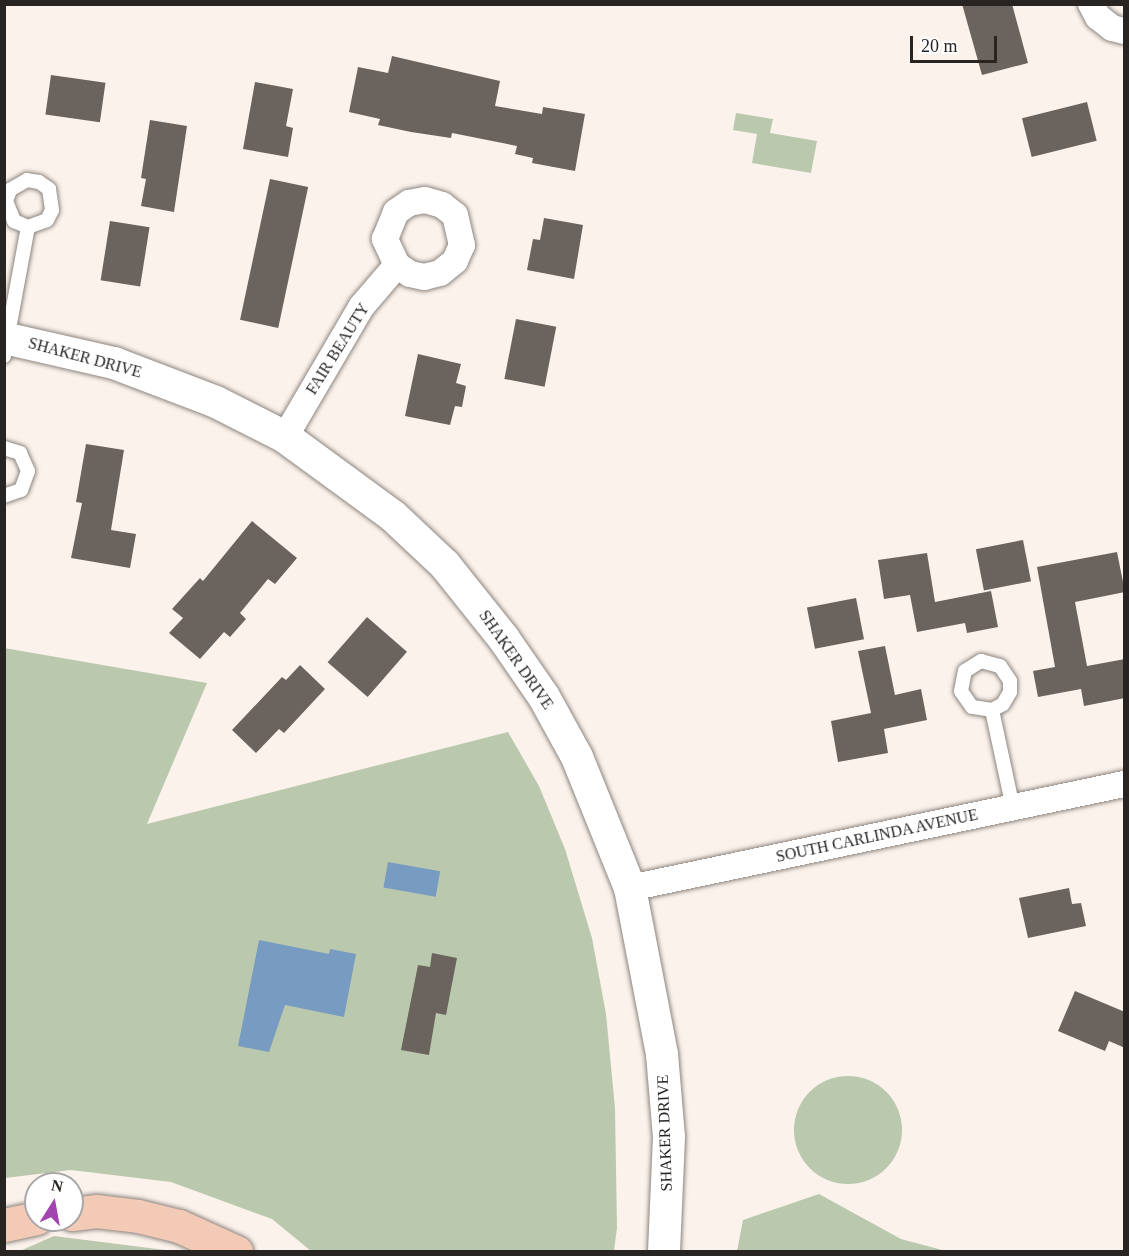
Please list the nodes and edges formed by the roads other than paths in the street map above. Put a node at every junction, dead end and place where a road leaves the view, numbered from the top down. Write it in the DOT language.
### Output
graph roads {
  1 [pos="1091,4"];
  2 [pos="1125,30"];
  3 [pos="28,227"];
  4 [pos="397,265"];
  5 [pos="6,344"];
  6 [pos="285,437"];
  7 [pos="4,448"];
  8 [pos="4,496"];
  9 [pos="992,710"];
  10 [pos="1125,784"];
  11 [pos="1013,808"];
  12 [pos="630,888"];
  13 [pos="84,1212"];
  14 [pos="24,1221"];
  15 [pos="4,1225"];
  16 [pos="236,1251"];
  17 [pos="664,1251"];
  1 -- 2 [label="street"];
  3 -- 5 [label="lane"];
  4 -- 6 [label="street, FAIR BEAUTY"];
  5 -- 6 [label="street, SHAKER DRIVE"];
  6 -- 12 [label="street, SHAKER DRIVE"];
  7 -- 8 [label="lane"];
  9 -- 11 [label="lane"];
  10 -- 11 [label="street, SOUTH CARLINDA AVENUE"];
  11 -- 12 [label="street, SOUTH CARLINDA AVENUE"];
  12 -- 17 [label="street, SHAKER DRIVE"];
  13 -- 16 [label="highway"];
  14 -- 15 [label="highway"];
}
